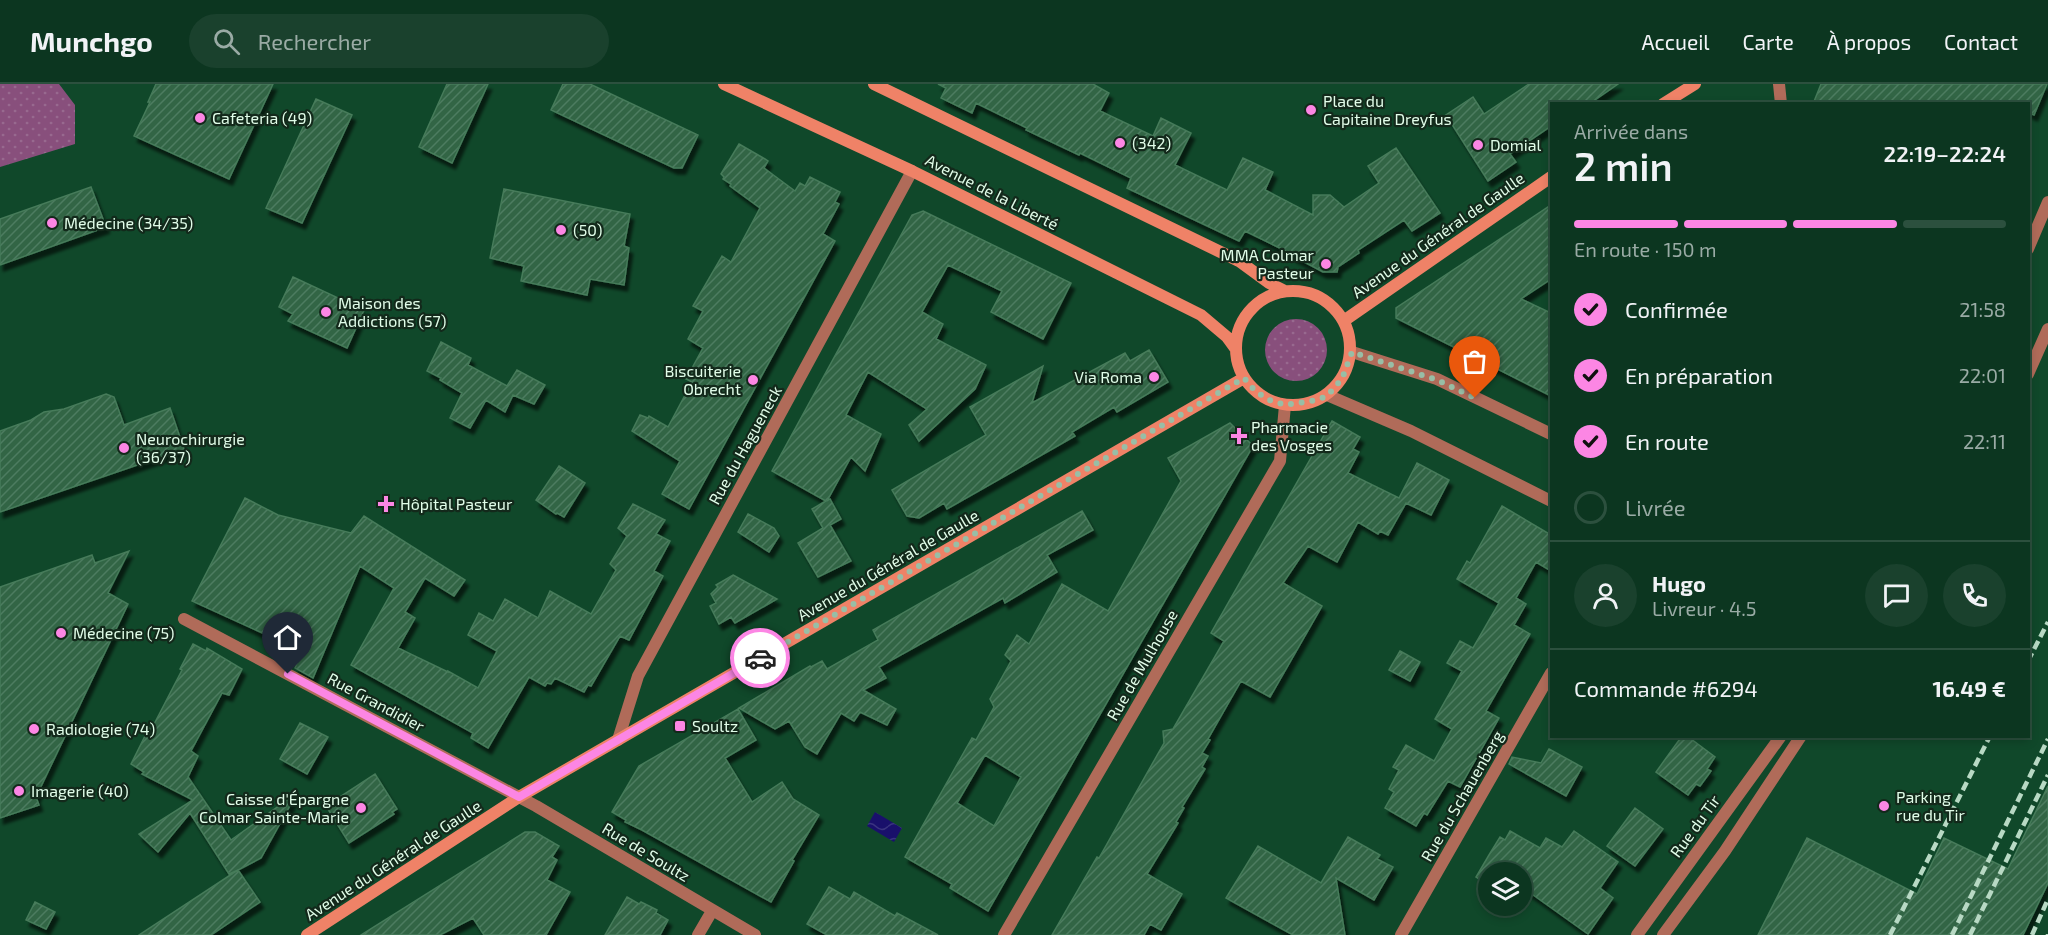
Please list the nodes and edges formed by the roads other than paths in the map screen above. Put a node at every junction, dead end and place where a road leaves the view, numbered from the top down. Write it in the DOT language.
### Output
graph roads {
  1 [pos="724,84"];
  2 [pos="874,84"];
  3 [pos="1684,84"];
  4 [pos="1695,84"];
  5 [pos="1779,84"];
  6 [pos="1661,102"];
  7 [pos="1667,102"];
  8 [pos="1781,102"];
  9 [pos="912,171"];
  10 [pos="1550,178"];
  11 [pos="2048,202"];
  12 [pos="2030,244"];
  13 [pos="1283,290"];
  14 [pos="1345,320"];
  15 [pos="2048,329"];
  16 [pos="1235,348"];
  17 [pos="1352,352"];
  18 [pos="2030,370"];
  19 [pos="1244,378"];
  20 [pos="1327,396"];
  21 [pos="1285,405"];
  22 [pos="1550,434"];
  23 [pos="1550,500"];
  24 [pos="184,619"];
  25 [pos="1550,676"];
  26 [pos="1780,738"];
  27 [pos="1800,738"];
  28 [pos="618,740"];
  29 [pos="519,797"];
  30 [pos="1706,839"];
  31 [pos="1725,851"];
  32 [pos="712,911"];
  33 [pos="307,935"];
  34 [pos="698,935"];
  35 [pos="755,935"];
  36 [pos="1004,935"];
  37 [pos="1401,935"];
  38 [pos="1637,935"];
  39 [pos="1663,935"];
  1 -- 9 [label="main road, Avenue de la Liberté"];
  2 -- 13 [label="main road"];
  3 -- 6 [label="main road"];
  4 -- 7 [label="main road"];
  5 -- 8 [label="street"];
  9 -- 16 [label="main road, Avenue de la Liberté"];
  9 -- 28 [label="street, Rue du Hagueneck"];
  10 -- 14 [label="main road, Avenue du Général de Gaulle"];
  11 -- 12 [label="street"];
  13 -- 14 [label="main road"];
  13 -- 16 [label="main road"];
  14 -- 17 [label="main road"];
  15 -- 18 [label="street"];
  16 -- 19 [label="main road"];
  17 -- 20 [label="main road"];
  17 -- 22 [label="street"];
  19 -- 21 [label="main road"];
  19 -- 28 [label="main road, Avenue du Général de Gaulle"];
  20 -- 21 [label="main road"];
  20 -- 23 [label="street"];
  21 -- 36 [label="street, Rue de Mulhouse"];
  24 -- 29 [label="street, Rue Grandidier"];
  25 -- 37 [label="street, Rue du Schauenberg"];
  26 -- 30 [label="street, Rue du Tir"];
  27 -- 31 [label="street"];
  28 -- 29 [label="main road, Avenue du Général de Gaulle"];
  29 -- 32 [label="street, Rue de Soultz"];
  29 -- 33 [label="main road, Avenue du Général de Gaulle"];
  30 -- 31 [label="street, Rue du Tir"];
  30 -- 38 [label="street, Rue du Tir"];
  31 -- 39 [label="street"];
  32 -- 34 [label="street"];
  32 -- 35 [label="street, Rue de Soultz"];
}
